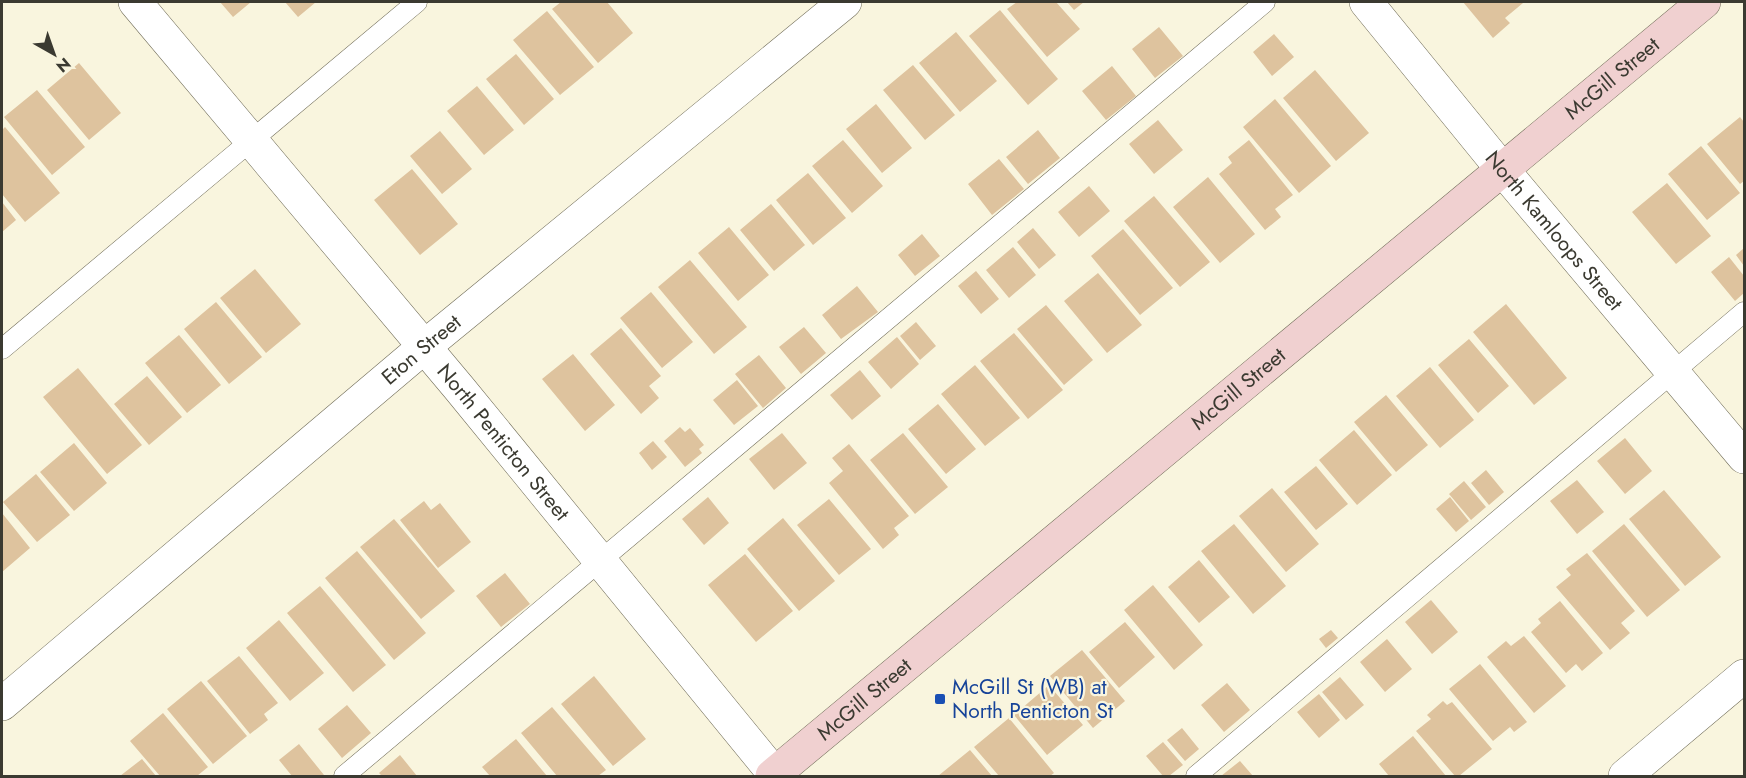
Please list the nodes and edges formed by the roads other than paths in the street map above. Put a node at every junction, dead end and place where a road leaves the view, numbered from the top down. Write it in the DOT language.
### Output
graph roads {
  1 [pos="135,2"];
  2 [pos="417,2"];
  3 [pos="845,2"];
  4 [pos="1265,2"];
  5 [pos="1366,2"];
  6 [pos="1704,2"];
  7 [pos="251,141"];
  8 [pos="1502,169"];
  9 [pos="1744,312"];
  10 [pos="424,347"];
  11 [pos="2,349"];
  12 [pos="1673,372"];
  13 [pos="1744,457"];
  14 [pos="601,562"];
  15 [pos="1744,676"];
  16 [pos="2,704"];
  17 [pos="774,776"];
  18 [pos="344,777"];
  19 [pos="1196,777"];
  20 [pos="1625,777"];
  1 -- 7 [label="street, North Penticton Street"];
  2 -- 7 [label="lane"];
  3 -- 10 [label="street, Eton Street"];
  4 -- 14 [label="lane"];
  5 -- 8 [label="street, North Kamloops Street"];
  6 -- 8 [label="main road, McGill Street"];
  7 -- 10 [label="street, North Penticton Street"];
  7 -- 11 [label="lane"];
  8 -- 12 [label="street, North Kamloops Street"];
  8 -- 17 [label="main road, McGill Street"];
  9 -- 12 [label="lane"];
  10 -- 14 [label="street, North Penticton Street"];
  10 -- 16 [label="street, Eton Street"];
  12 -- 13 [label="street, North Kamloops Street"];
  12 -- 19 [label="lane"];
  14 -- 17 [label="street, North Penticton Street"];
  14 -- 18 [label="lane"];
  15 -- 20 [label="street"];
}
